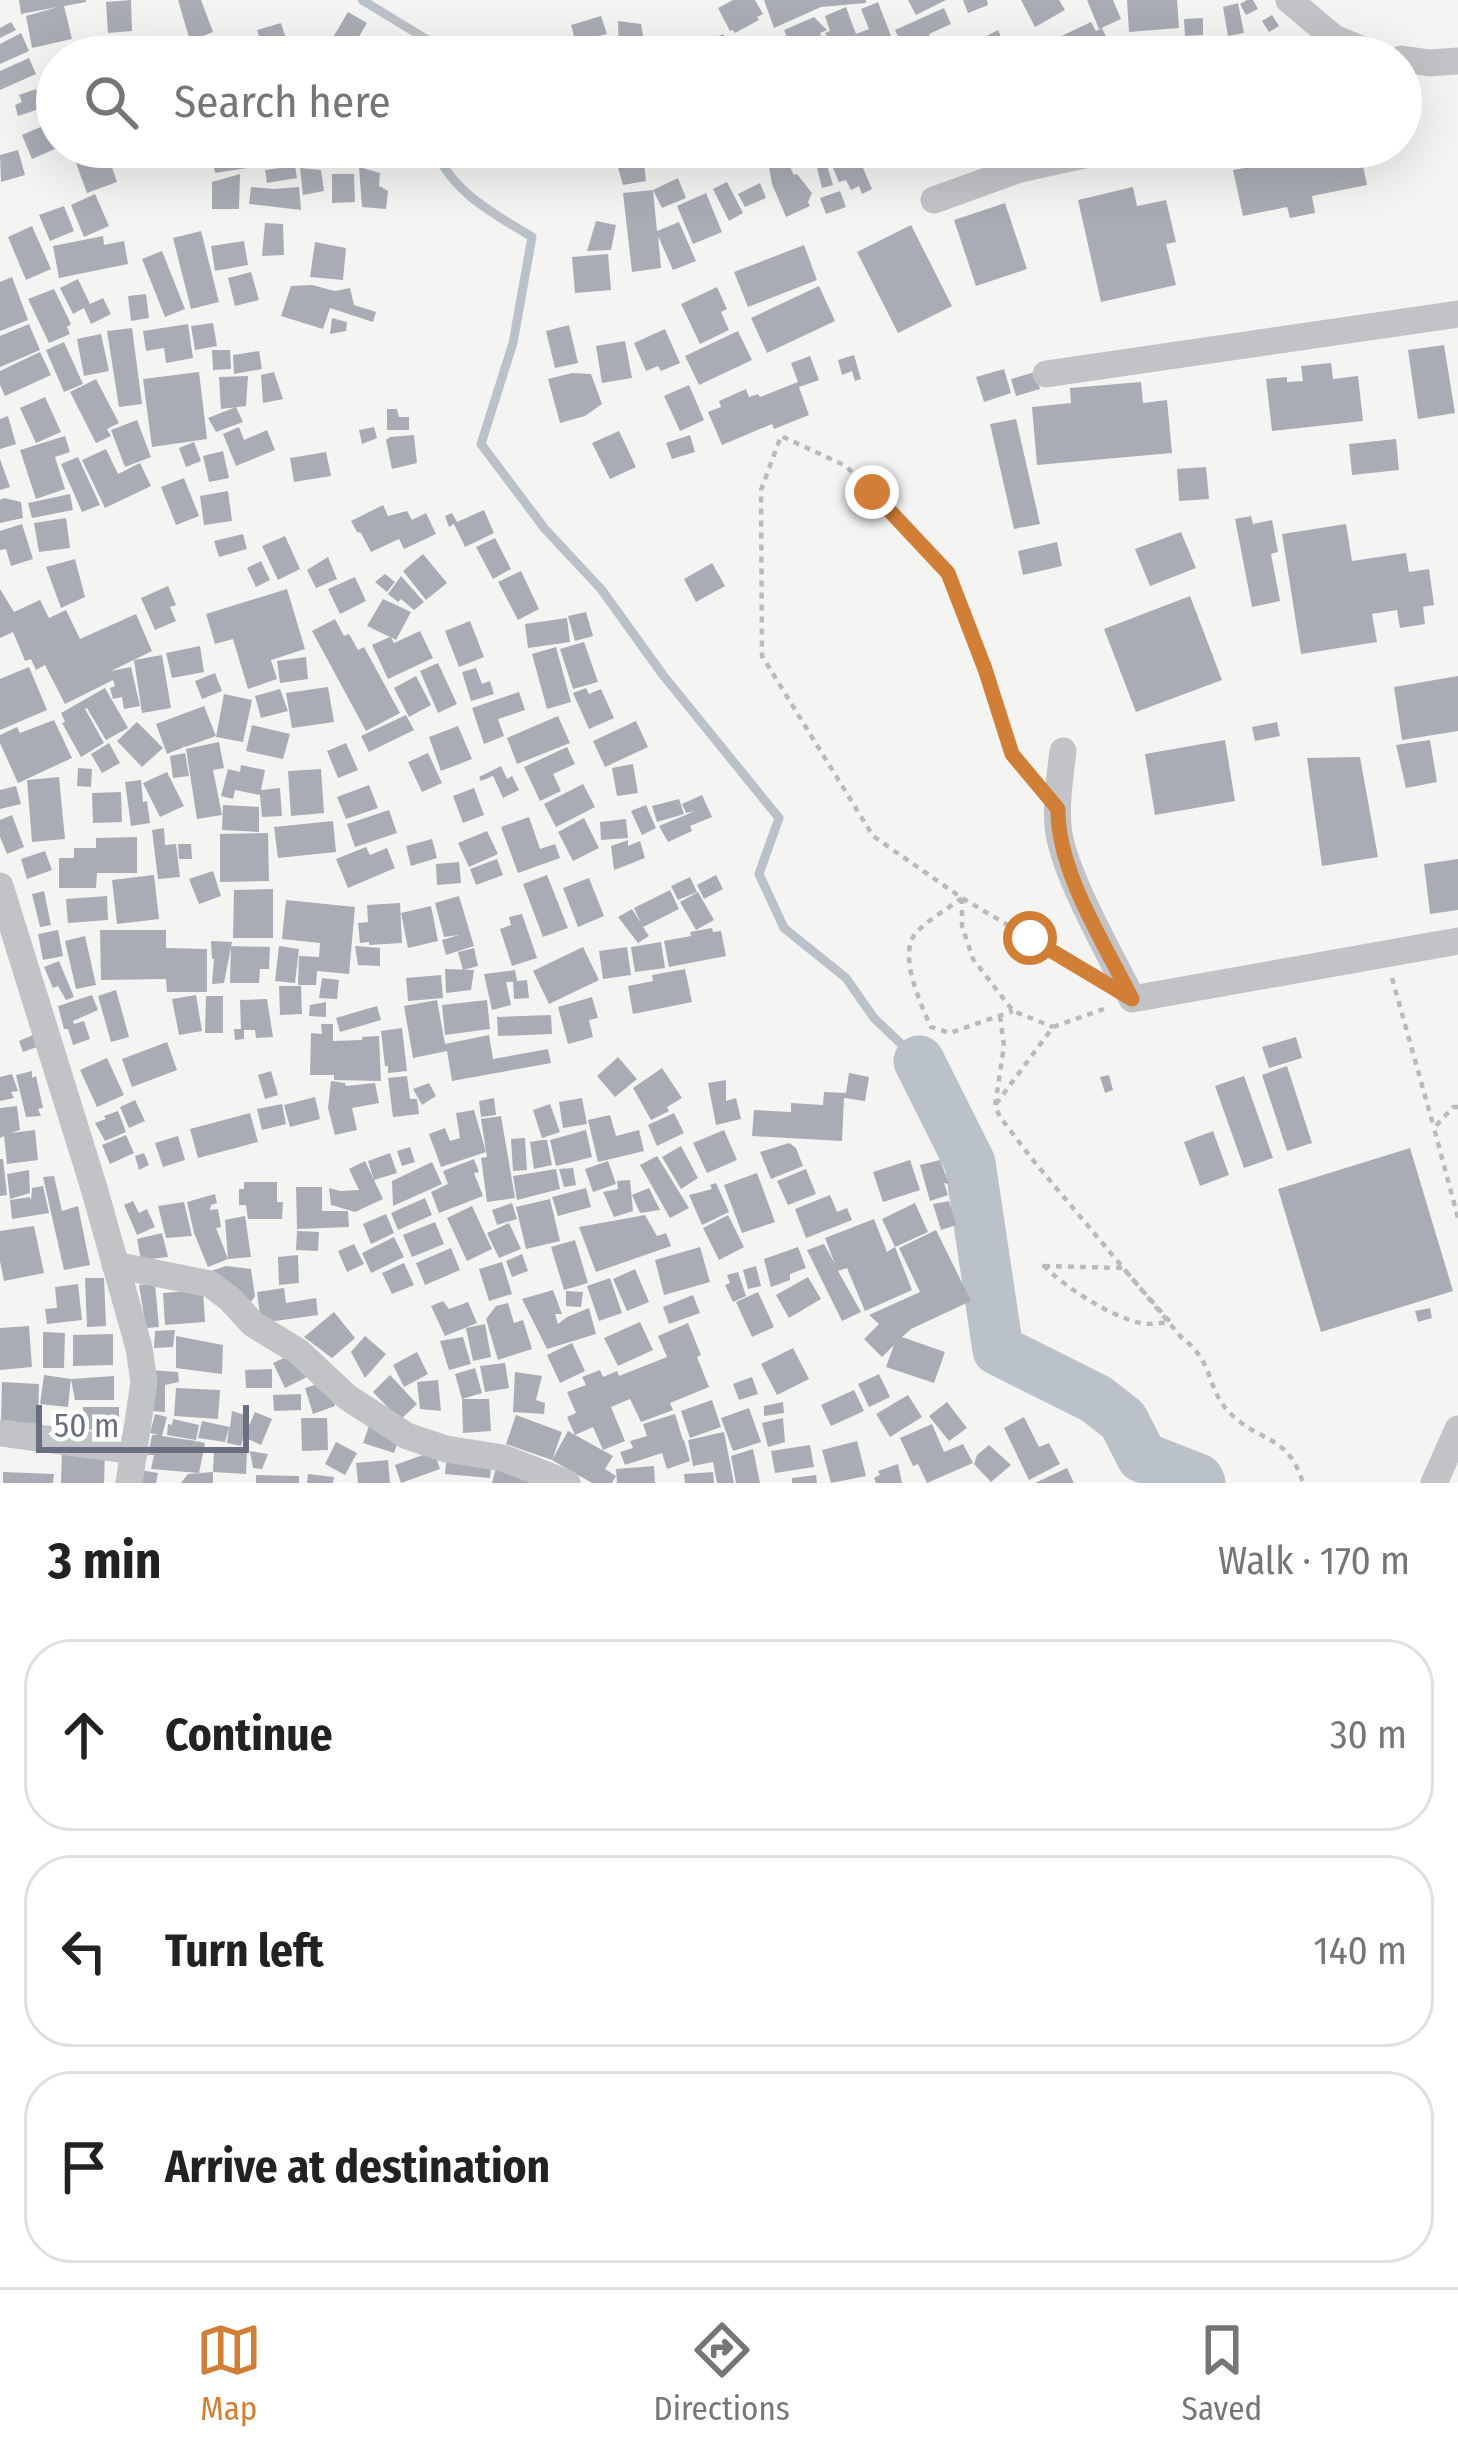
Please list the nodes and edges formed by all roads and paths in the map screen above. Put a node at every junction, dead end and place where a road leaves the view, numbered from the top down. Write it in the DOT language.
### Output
graph roads {
  1 [pos="1289,0"];
  2 [pos="1318,36"];
  3 [pos="1422,61"];
  4 [pos="1458,61"];
  5 [pos="1025,168"];
  6 [pos="934,200"];
  7 [pos="1458,314"];
  8 [pos="1046,374"];
  9 [pos="1063,751"];
  10 [pos="1058,809"];
  11 [pos="0,886"];
  12 [pos="962,898"];
  13 [pos="1458,941"];
  14 [pos="1385,954"];
  15 [pos="1132,999"];
  16 [pos="1013,1011"];
  17 [pos="1000,1016"];
  18 [pos="1053,1027"];
  19 [pos="995,1106"];
  20 [pos="1458,1107"];
  21 [pos="1435,1128"];
  22 [pos="1458,1218"];
  23 [pos="115,1265"];
  24 [pos="1170,1322"];
  25 [pos="1458,1429"];
  26 [pos="0,1433"];
  27 [pos="135,1451"];
  28 [pos="129,1483"];
  29 [pos="567,1483"];
  30 [pos="1304,1483"];
  31 [pos="1434,1483"];
  1 -- 2 [label="street"];
  3 -- 4 [label="street"];
  5 -- 6 [label="street"];
  7 -- 8 [label="street"];
  9 -- 10 [label="street"];
  10 -- 12 [label="path"];
  10 -- 15 [label="street"];
  11 -- 23 [label="street"];
  12 -- 15 [label="path"];
  12 -- 16 [label="path"];
  12 -- 17 [label="path"];
  13 -- 14 [label="street"];
  14 -- 15 [label="street"];
  14 -- 21 [label="path"];
  15 -- 18 [label="path"];
  16 -- 17 [label="path"];
  16 -- 18 [label="path"];
  17 -- 19 [label="path"];
  18 -- 19 [label="path"];
  19 -- 24 [label="path"];
  20 -- 21 [label="path"];
  21 -- 22 [label="path"];
  23 -- 27 [label="street"];
  23 -- 29 [label="street"];
  24 -- 24 [label="path"];
  24 -- 30 [label="path"];
  25 -- 31 [label="street"];
  26 -- 27 [label="street"];
  27 -- 28 [label="street"];
}
